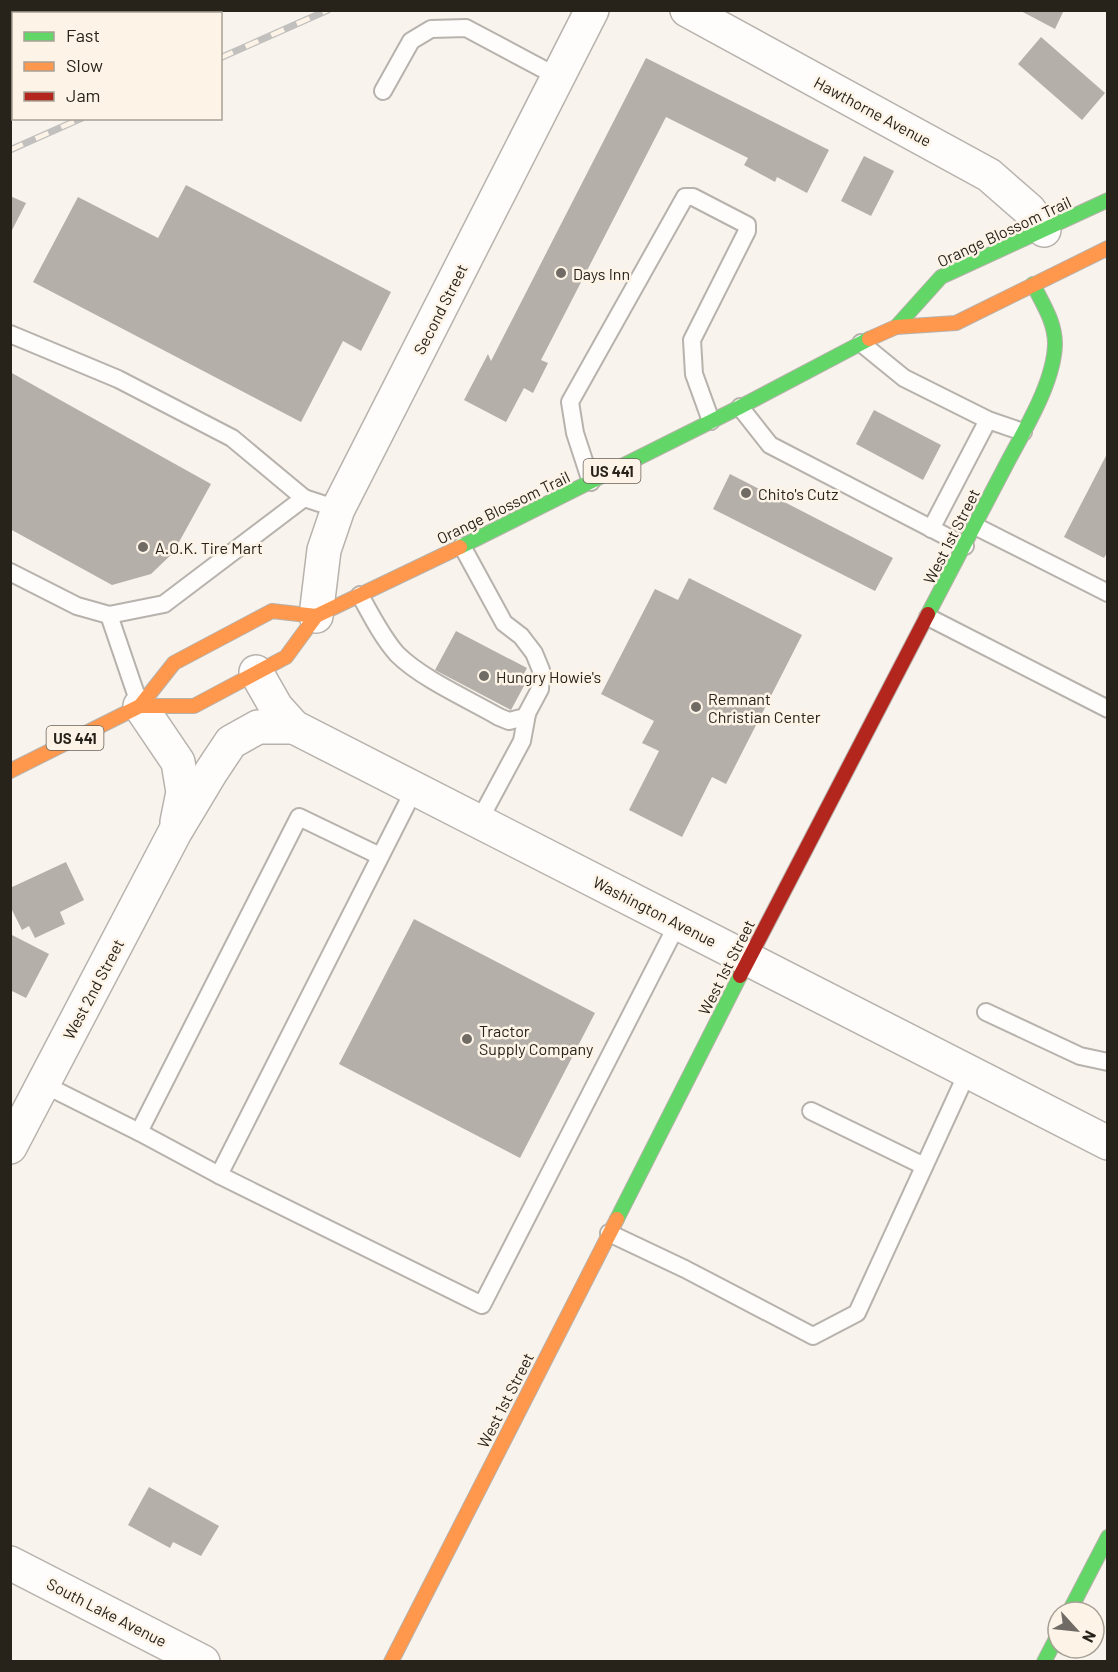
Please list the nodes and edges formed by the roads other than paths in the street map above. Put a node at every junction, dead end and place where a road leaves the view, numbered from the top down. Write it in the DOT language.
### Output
graph roads {
  1 [pos="592,10"];
  2 [pos="687,10"];
  3 [pos="558,77"];
  4 [pos="383,91"];
  5 [pos="1107,200"];
  6 [pos="1044,230"];
  7 [pos="1107,248"];
  8 [pos="1033,284"];
  9 [pos="896,327"];
  10 [pos="10,334"];
  11 [pos="861,343"];
  12 [pos="740,407"];
  13 [pos="988,420"];
  14 [pos="711,421"];
  15 [pos="1023,432"];
  16 [pos="591,482"];
  17 [pos="304,498"];
  18 [pos="338,509"];
  19 [pos="975,526"];
  20 [pos="931,529"];
  21 [pos="462,546"];
  22 [pos="965,546"];
  23 [pos="10,572"];
  24 [pos="1107,593"];
  25 [pos="360,595"];
  26 [pos="109,615"];
  27 [pos="316,616"];
  28 [pos="928,617"];
  29 [pos="256,672"];
  30 [pos="140,706"];
  31 [pos="1107,709"];
  32 [pos="527,714"];
  33 [pos="294,727"];
  34 [pos="10,771"];
  35 [pos="415,788"];
  36 [pos="479,821"];
  37 [pos="176,832"];
  38 [pos="380,856"];
  39 [pos="678,923"];
  40 [pos="748,959"];
  41 [pos="986,1012"];
  42 [pos="1107,1062"];
  43 [pos="968,1071"];
  44 [pos="43,1084"];
  45 [pos="811,1112"];
  46 [pos="139,1132"];
  47 [pos="1107,1143"];
  48 [pos="10,1147"];
  49 [pos="924,1166"];
  50 [pos="219,1175"];
  51 [pos="609,1233"];
  52 [pos="1107,1537"];
  53 [pos="10,1563"];
  54 [pos="1076,1600"];
  55 [pos="203,1662"];
  56 [pos="391,1662"];
  1 -- 3 [label="street, Second Street"];
  2 -- 6 [label="street, Hawthorne Avenue"];
  3 -- 4 [label="lane"];
  3 -- 18 [label="street, Second Street"];
  5 -- 6 [label="main road, Orange Blossom Trail / US 441"];
  6 -- 9 [label="main road, Orange Blossom Trail / US 441"];
  7 -- 8 [label="main road, Orange Blossom Trail / US 441"];
  8 -- 9 [label="main road, Orange Blossom Trail / US 441"];
  8 -- 15 [label="main road, West 1st Street"];
  9 -- 11 [label="main road, Orange Blossom Trail / US 441"];
  10 -- 17 [label="lane"];
  11 -- 12 [label="main road, Orange Blossom Trail / US 441"];
  11 -- 13 [label="lane"];
  12 -- 14 [label="main road, Orange Blossom Trail / US 441"];
  12 -- 20 [label="lane"];
  13 -- 15 [label="lane"];
  13 -- 20 [label="lane"];
  14 -- 16 [label="main road, Orange Blossom Trail / US 441"];
  14 -- 16 [label="lane"];
  15 -- 19 [label="main road, West 1st Street"];
  16 -- 21 [label="main road, Orange Blossom Trail / US 441"];
  17 -- 18 [label="lane"];
  17 -- 26 [label="lane"];
  18 -- 27 [label="street, Second Street"];
  19 -- 22 [label="main road, West 1st Street"];
  19 -- 24 [label="lane"];
  20 -- 22 [label="lane"];
  21 -- 25 [label="main road, Orange Blossom Trail / US 441"];
  21 -- 32 [label="lane"];
  22 -- 28 [label="main road, West 1st Street"];
  23 -- 26 [label="lane"];
  25 -- 27 [label="main road, Orange Blossom Trail / US 441"];
  25 -- 32 [label="lane"];
  26 -- 30 [label="lane"];
  27 -- 29 [label="main road, Orange Blossom Trail / US 441"];
  27 -- 30 [label="main road, Orange Blossom Trail / US 441"];
  28 -- 31 [label="lane"];
  28 -- 40 [label="main road, West 1st Street"];
  29 -- 30 [label="main road, Orange Blossom Trail / US 441"];
  29 -- 33 [label="street, Washington Avenue"];
  30 -- 34 [label="main road, Orange Blossom Trail / US 441"];
  30 -- 37 [label="street, West 2nd Street"];
  32 -- 36 [label="lane"];
  33 -- 35 [label="street, Washington Avenue"];
  33 -- 37 [label="street, West 2nd Street"];
  35 -- 36 [label="street, Washington Avenue"];
  35 -- 38 [label="lane"];
  36 -- 39 [label="street, Washington Avenue"];
  37 -- 44 [label="street, West 2nd Street"];
  38 -- 46 [label="lane"];
  38 -- 50 [label="lane"];
  39 -- 40 [label="street, Washington Avenue"];
  39 -- 50 [label="lane"];
  40 -- 43 [label="street, Washington Avenue"];
  40 -- 51 [label="main road, West 1st Street"];
  41 -- 42 [label="lane"];
  43 -- 47 [label="street, Washington Avenue"];
  43 -- 49 [label="lane"];
  44 -- 46 [label="lane"];
  44 -- 48 [label="street, West 2nd Street"];
  45 -- 49 [label="lane"];
  46 -- 50 [label="lane"];
  49 -- 51 [label="lane"];
  51 -- 56 [label="main road, West 1st Street"];
  52 -- 54 [label="main road"];
  53 -- 55 [label="street, South Lake Avenue"];
}
